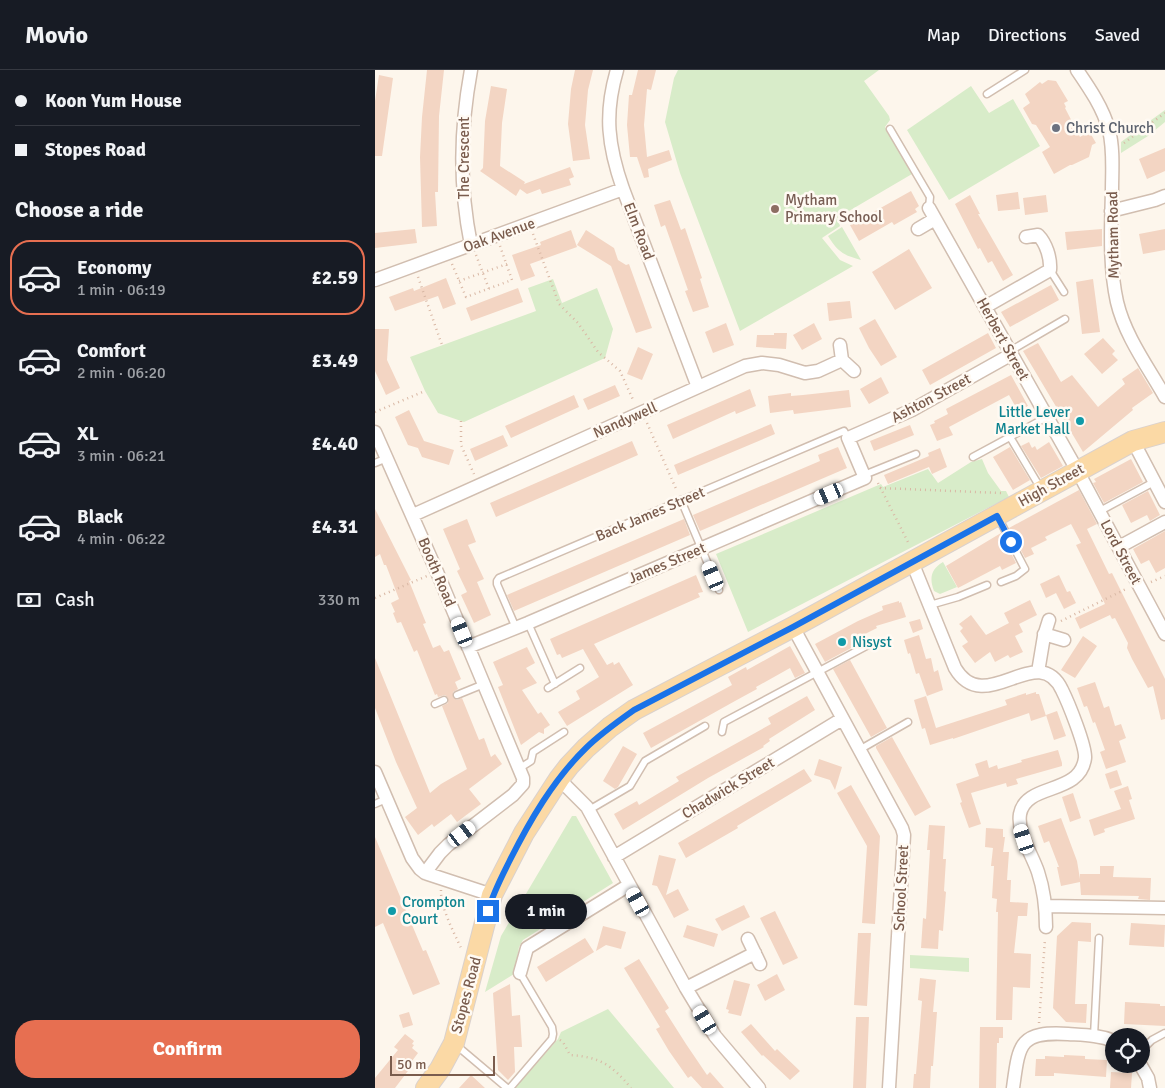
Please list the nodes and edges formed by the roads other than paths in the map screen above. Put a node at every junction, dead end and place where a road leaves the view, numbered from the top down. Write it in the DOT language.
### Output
graph roads {
  1 [pos="471,70"];
  2 [pos="617,70"];
  3 [pos="1025,70"];
  4 [pos="1077,70"];
  5 [pos="987,94"];
  6 [pos="890,129"];
  7 [pos="623,189"];
  8 [pos="1165,196"];
  9 [pos="1111,211"];
  10 [pos="932,214"];
  11 [pos="918,229"];
  12 [pos="1027,237"];
  13 [pos="471,245"];
  14 [pos="1050,270"];
  15 [pos="375,280"];
  16 [pos="1064,292"];
  17 [pos="985,307"];
  18 [pos="1065,319"];
  19 [pos="840,345"];
  20 [pos="1011,353"];
  21 [pos="842,360"];
  22 [pos="854,371"];
  23 [pos="698,388"];
  24 [pos="1165,397"];
  25 [pos="1047,417"];
  26 [pos="375,432"];
  27 [pos="1165,432"];
  28 [pos="1010,437"];
  29 [pos="848,438"];
  30 [pos="1133,441"];
  31 [pos="916,454"];
  32 [pos="973,457"];
  33 [pos="381,460"];
  34 [pos="1077,470"];
  35 [pos="865,476"];
  36 [pos="1154,482"];
  37 [pos="1042,490"];
  38 [pos="681,500"];
  39 [pos="1165,502"];
  40 [pos="1099,511"];
  41 [pos="413,515"];
  42 [pos="997,516"];
  43 [pos="1165,522"];
  44 [pos="1119,547"];
  45 [pos="701,548"];
  46 [pos="914,561"];
  47 [pos="1001,582"];
  48 [pos="987,585"];
  49 [pos="719,590"];
  50 [pos="930,605"];
  51 [pos="522,626"];
  52 [pos="793,627"];
  53 [pos="1165,632"];
  54 [pos="1064,640"];
  55 [pos="870,644"];
  56 [pos="468,646"];
  57 [pos="580,668"];
  58 [pos="817,672"];
  59 [pos="1038,672"];
  60 [pos="484,684"];
  61 [pos="555,684"];
  62 [pos="548,688"];
  63 [pos="457,695"];
  64 [pos="444,700"];
  65 [pos="435,704"];
  66 [pos="843,719"];
  67 [pos="908,722"];
  68 [pos="705,726"];
  69 [pos="564,732"];
  70 [pos="722,732"];
  71 [pos="859,750"];
  72 [pos="520,768"];
  73 [pos="375,772"];
  74 [pos="559,779"];
  75 [pos="381,802"];
  76 [pos="589,810"];
  77 [pos="614,857"];
  78 [pos="425,874"];
  79 [pos="629,885"];
  80 [pos="492,895"];
  81 [pos="1046,906"];
  82 [pos="1165,908"];
  83 [pos="1047,928"];
  84 [pos="1099,938"];
  85 [pos="748,939"];
  86 [pos="521,973"];
  87 [pos="687,988"];
  88 [pos="1165,1033"];
  89 [pos="1094,1036"];
  90 [pos="1105,1039"];
  91 [pos="1150,1042"];
  92 [pos="454,1043"];
  93 [pos="1145,1073"];
  94 [pos="426,1088"];
  95 [pos="509,1088"];
  96 [pos="759,1088"];
  97 [pos="889,1088"];
  98 [pos="1013,1088"];
  99 [pos="1149,1088"];
  1 -- 13 [label="street, The Crescent"];
  2 -- 7 [label="street, Elm Road"];
  3 -- 5 [label="lane"];
  4 -- 9 [label="street, Mytham Road"];
  6 -- 10 [label="lane"];
  7 -- 13 [label="street, Oak Avenue"];
  7 -- 23 [label="street, Elm Road"];
  8 -- 9 [label="street"];
  9 -- 24 [label="street, Mytham Road"];
  10 -- 11 [label="street"];
  10 -- 17 [label="street, Herbert Street"];
  12 -- 14 [label="street"];
  13 -- 15 [label="street, Oak Avenue"];
  14 -- 16 [label="lane"];
  14 -- 17 [label="street"];
  17 -- 20 [label="street, Herbert Street"];
  18 -- 20 [label="lane"];
  19 -- 21 [label="street"];
  20 -- 25 [label="street, Herbert Street"];
  20 -- 29 [label="street, Ashton Street"];
  21 -- 22 [label="street"];
  21 -- 23 [label="street, Nandywell"];
  23 -- 41 [label="street, Nandywell"];
  25 -- 28 [label="lane"];
  25 -- 34 [label="street, Herbert Street"];
  26 -- 33 [label="street, Booth Road"];
  27 -- 30 [label="main road, High Street"];
  28 -- 32 [label="lane"];
  28 -- 37 [label="lane"];
  29 -- 35 [label="street"];
  29 -- 38 [label="lane, Back James Street"];
  30 -- 34 [label="main road, High Street"];
  30 -- 36 [label="street"];
  31 -- 35 [label="lane"];
  33 -- 41 [label="street, Booth Road"];
  34 -- 37 [label="main road, High Street"];
  34 -- 40 [label="street, Lord Street"];
  35 -- 45 [label="street, James Street"];
  36 -- 39 [label="street"];
  36 -- 40 [label="lane"];
  37 -- 42 [label="main road, High Street"];
  38 -- 45 [label="lane"];
  38 -- 51 [label="lane, Back James Street"];
  40 -- 44 [label="street, Lord Street"];
  41 -- 56 [label="street, Booth Road"];
  42 -- 46 [label="main road, High Street"];
  42 -- 47 [label="lane"];
  43 -- 44 [label="street"];
  44 -- 53 [label="street, Lord Street"];
  45 -- 49 [label="lane"];
  45 -- 51 [label="street, James Street"];
  46 -- 50 [label="street"];
  46 -- 52 [label="main road, High Street"];
  48 -- 50 [label="lane"];
  50 -- 59 [label="street"];
  51 -- 56 [label="street, James Street"];
  51 -- 61 [label="lane, Back James Street"];
  52 -- 58 [label="street, School Street"];
  52 -- 74 [label="main road, High Street"];
  54 -- 59 [label="street"];
  55 -- 58 [label="lane"];
  56 -- 60 [label="street, Booth Road"];
  57 -- 61 [label="lane"];
  58 -- 66 [label="street, School Street"];
  58 -- 70 [label="lane"];
  59 -- 81 [label="street"];
  60 -- 63 [label="lane"];
  60 -- 72 [label="street, Booth Road"];
  61 -- 62 [label="lane"];
  64 -- 65 [label="lane"];
  66 -- 71 [label="street, School Street"];
  66 -- 77 [label="street, Chadwick Street"];
  67 -- 71 [label="lane"];
  68 -- 76 [label="lane"];
  69 -- 72 [label="lane"];
  71 -- 97 [label="street, School Street"];
  72 -- 78 [label="street"];
  73 -- 75 [label="street"];
  74 -- 76 [label="street"];
  74 -- 80 [label="main road, Stopes Road"];
  75 -- 78 [label="street"];
  76 -- 77 [label="street"];
  77 -- 79 [label="street"];
  78 -- 80 [label="street"];
  79 -- 86 [label="street"];
  79 -- 87 [label="street"];
  80 -- 92 [label="main road, Stopes Road"];
  81 -- 82 [label="street"];
  81 -- 83 [label="street"];
  84 -- 89 [label="lane"];
  85 -- 87 [label="street"];
  86 -- 95 [label="lane"];
  87 -- 96 [label="street"];
  88 -- 91 [label="lane"];
  89 -- 90 [label="street"];
  89 -- 98 [label="street"];
  92 -- 94 [label="main road, Stopes Road"];
  92 -- 95 [label="lane"];
  93 -- 99 [label="street"];
}
